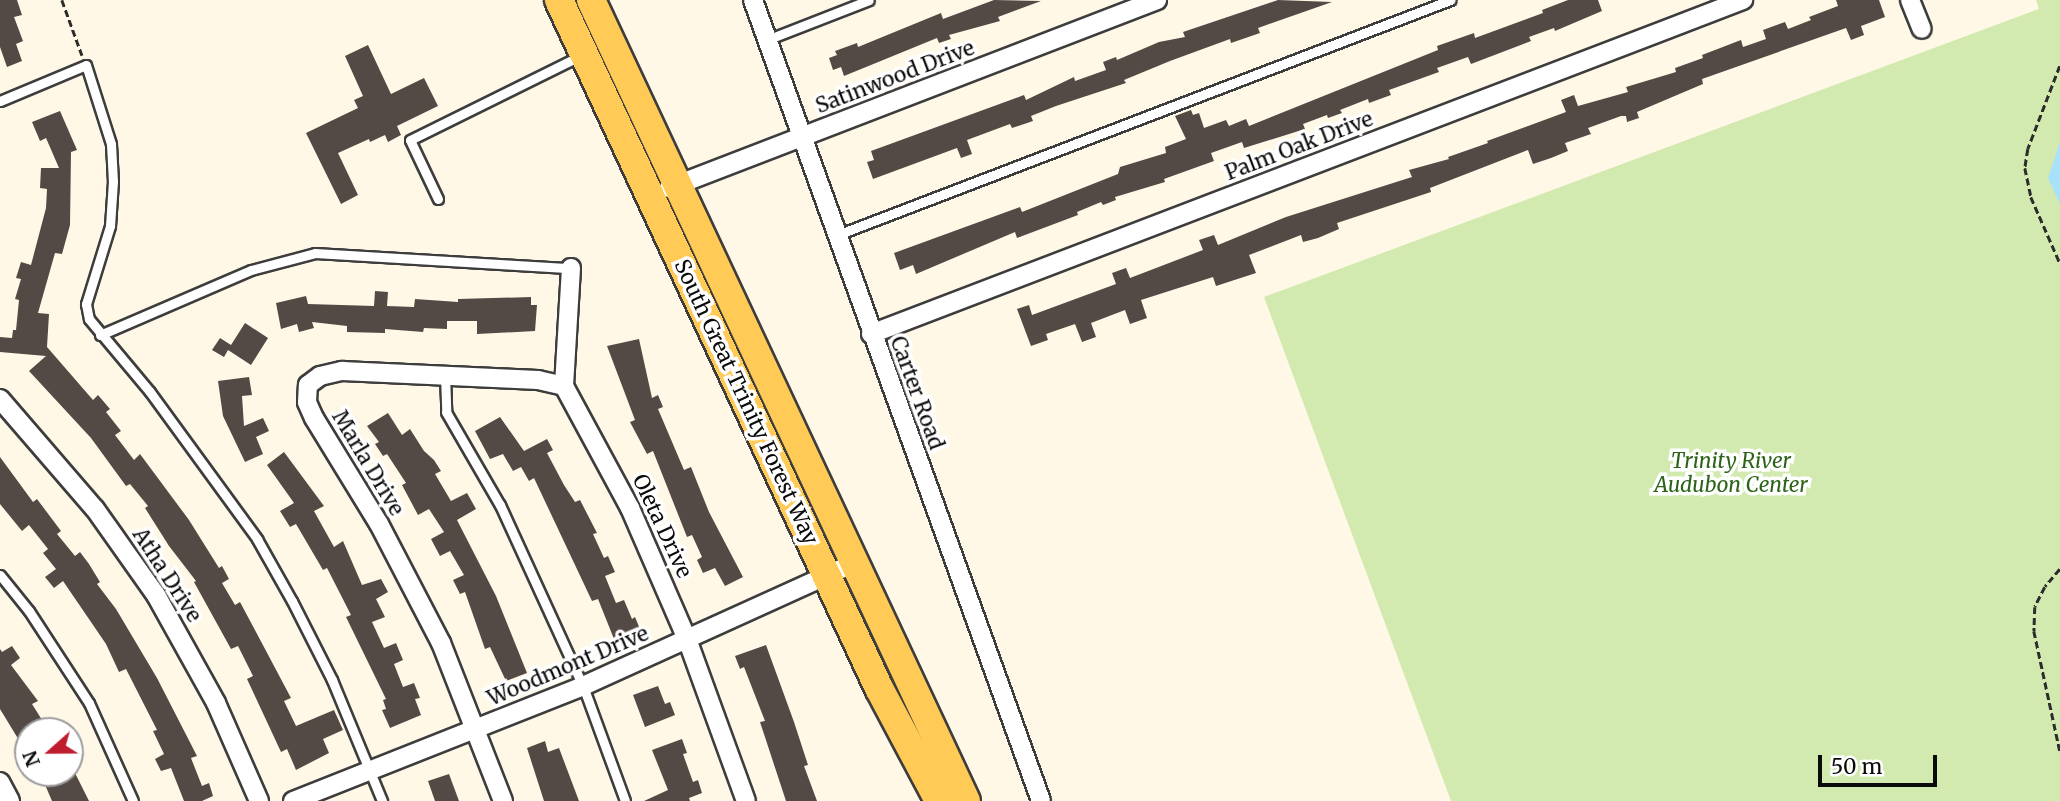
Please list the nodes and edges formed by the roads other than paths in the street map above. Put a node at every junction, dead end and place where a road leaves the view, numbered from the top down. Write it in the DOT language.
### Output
graph roads {
  1 [pos="559,0"];
  2 [pos="591,0"];
  3 [pos="753,0"];
  4 [pos="869,0"];
  5 [pos="1157,0"];
  6 [pos="1450,0"];
  7 [pos="1744,0"];
  8 [pos="1910,0"];
  9 [pos="1922,29"];
  10 [pos="769,38"];
  11 [pos="584,54"];
  12 [pos="0,101"];
  13 [pos="804,136"];
  14 [pos="678,185"];
  15 [pos="649,196"];
  16 [pos="438,199"];
  17 [pos="837,235"];
  18 [pos="571,268"];
  19 [pos="871,334"];
  20 [pos="100,335"];
  21 [pos="444,374"];
  22 [pos="564,386"];
  23 [pos="0,399"];
  24 [pos="856,562"];
  25 [pos="0,575"];
  26 [pos="828,575"];
  27 [pos="687,639"];
  28 [pos="583,686"];
  29 [pos="477,729"];
  30 [pos="370,770"];
  31 [pos="134,801"];
  32 [pos="259,801"];
  33 [pos="293,801"];
  34 [pos="382,801"];
  35 [pos="503,801"];
  36 [pos="625,801"];
  37 [pos="746,801"];
  38 [pos="939,801"];
  39 [pos="966,801"];
  40 [pos="1041,801"];
  1 -- 11 [label="main road, South Great Trinity Forest Way"];
  2 -- 14 [label="main road, South Great Trinity Forest Way"];
  3 -- 10 [label="street, Carter Road"];
  4 -- 10 [label="lane"];
  5 -- 13 [label="street, Satinwood Drive"];
  6 -- 17 [label="lane"];
  7 -- 19 [label="street, Palm Oak Drive"];
  8 -- 9 [label="street"];
  10 -- 13 [label="street, Carter Road"];
  11 -- 15 [label="main road, South Great Trinity Forest Way"];
  11 -- 16 [label="lane"];
  12 -- 20 [label="lane"];
  13 -- 14 [label="street, Satinwood Drive"];
  13 -- 17 [label="street, Carter Road"];
  14 -- 15 [label="street, Satinwood Drive"];
  14 -- 24 [label="main road, South Great Trinity Forest Way"];
  15 -- 26 [label="main road, South Great Trinity Forest Way"];
  17 -- 19 [label="street, Carter Road"];
  18 -- 20 [label="lane"];
  18 -- 22 [label="street"];
  19 -- 40 [label="street, Carter Road"];
  20 -- 30 [label="lane"];
  21 -- 22 [label="street, Marla Drive"];
  21 -- 28 [label="lane"];
  21 -- 29 [label="street, Marla Drive"];
  22 -- 27 [label="street, Oleta Drive"];
  23 -- 32 [label="street, Atha Drive"];
  24 -- 26 [label="street, Woodmont Drive"];
  24 -- 39 [label="main road, South Great Trinity Forest Way"];
  25 -- 31 [label="lane"];
  26 -- 27 [label="street, Woodmont Drive"];
  26 -- 38 [label="main road, South Great Trinity Forest Way"];
  27 -- 28 [label="street, Woodmont Drive"];
  27 -- 37 [label="street, Oleta Drive"];
  28 -- 29 [label="street, Woodmont Drive"];
  28 -- 36 [label="lane"];
  29 -- 30 [label="street, Woodmont Drive"];
  29 -- 35 [label="street, Marla Drive"];
  30 -- 33 [label="street, Woodmont Drive"];
  30 -- 34 [label="lane"];
}
